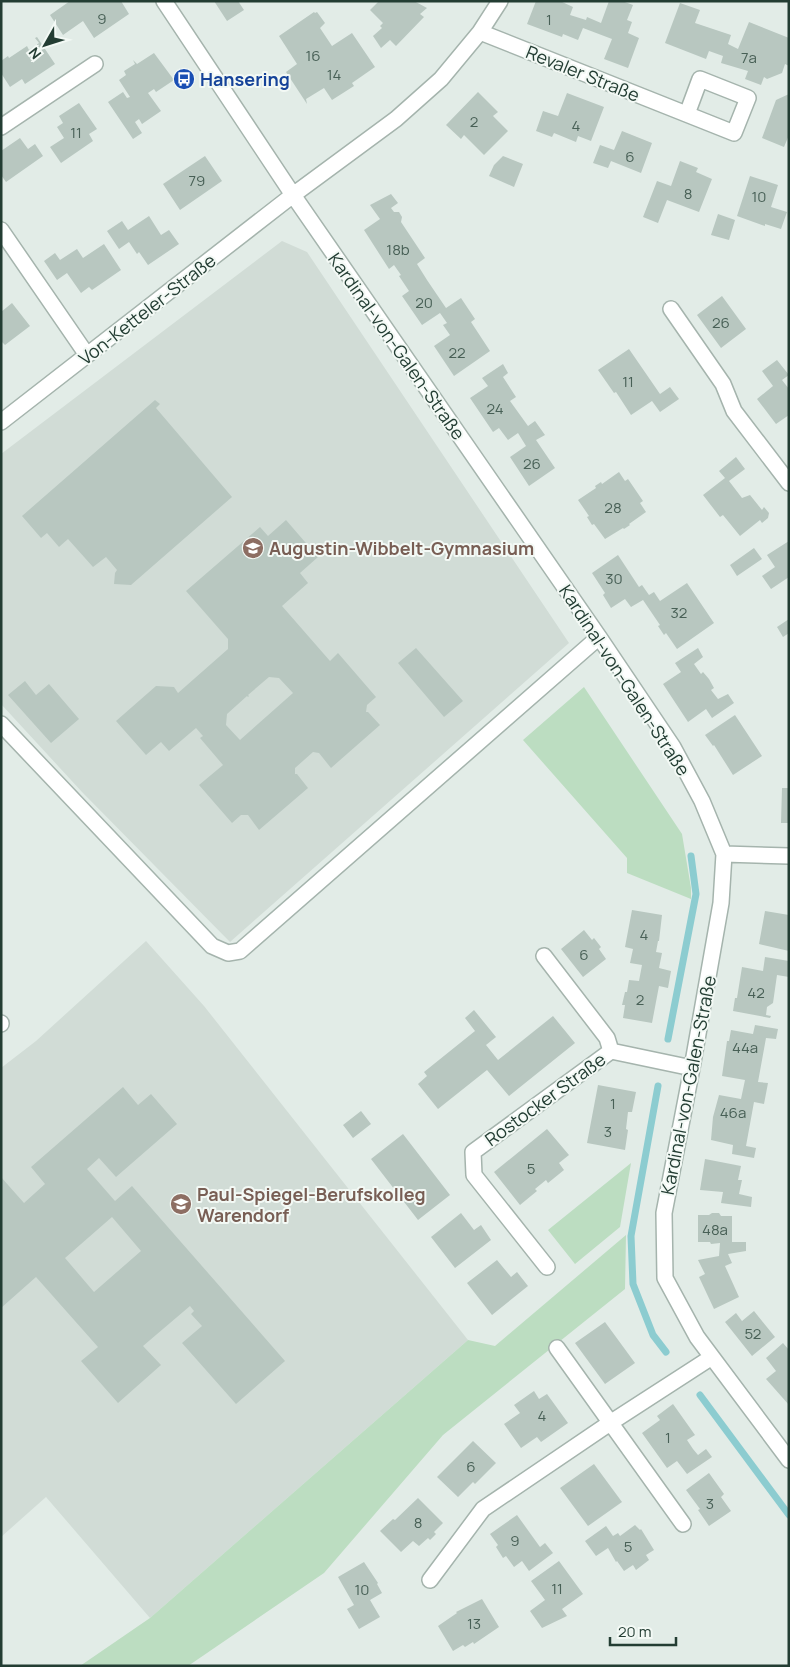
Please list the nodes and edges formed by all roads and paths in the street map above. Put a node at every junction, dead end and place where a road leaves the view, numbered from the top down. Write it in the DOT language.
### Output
graph roads {
  1 [pos="164,1"];
  2 [pos="500,1"];
  3 [pos="480,32"];
  4 [pos="95,64"];
  5 [pos="687,114"];
  6 [pos="1,127"];
  7 [pos="293,195"];
  8 [pos="1,230"];
  9 [pos="671,309"];
  10 [pos="87,355"];
  11 [pos="1,422"];
  12 [pos="789,483"];
  13 [pos="599,637"];
  14 [pos="1,724"];
  15 [pos="724,854"];
  16 [pos="789,856"];
  17 [pos="544,956"];
  18 [pos="611,1052"];
  19 [pos="692,1068"];
  20 [pos="547,1268"];
  21 [pos="558,1348"];
  22 [pos="712,1357"];
  23 [pos="610,1423"];
  24 [pos="789,1460"];
  25 [pos="684,1524"];
  26 [pos="430,1580"];
  1 -- 7 [label="street, Kardinal-von-Galen-Straße"];
  2 -- 3 [label="street"];
  3 -- 5 [label="street, Revaler Straße"];
  3 -- 7 [label="street"];
  4 -- 6 [label="street"];
  7 -- 10 [label="street, Von-Ketteler-Straße"];
  7 -- 13 [label="street, Kardinal-von-Galen-Straße"];
  8 -- 10 [label="street"];
  9 -- 12 [label="street"];
  10 -- 11 [label="street, Von-Ketteler-Straße"];
  13 -- 14 [label="street"];
  13 -- 15 [label="street, Kardinal-von-Galen-Straße"];
  15 -- 16 [label="street"];
  15 -- 19 [label="street, Kardinal-von-Galen-Straße"];
  17 -- 18 [label="street, Rostocker Straße"];
  18 -- 19 [label="street, Rostocker Straße"];
  18 -- 20 [label="street, Rostocker Straße"];
  19 -- 22 [label="street, Kardinal-von-Galen-Straße"];
  21 -- 23 [label="street"];
  22 -- 23 [label="street"];
  22 -- 24 [label="street, Kardinal-von-Galen-Straße"];
  23 -- 25 [label="street"];
  23 -- 26 [label="street"];
}
